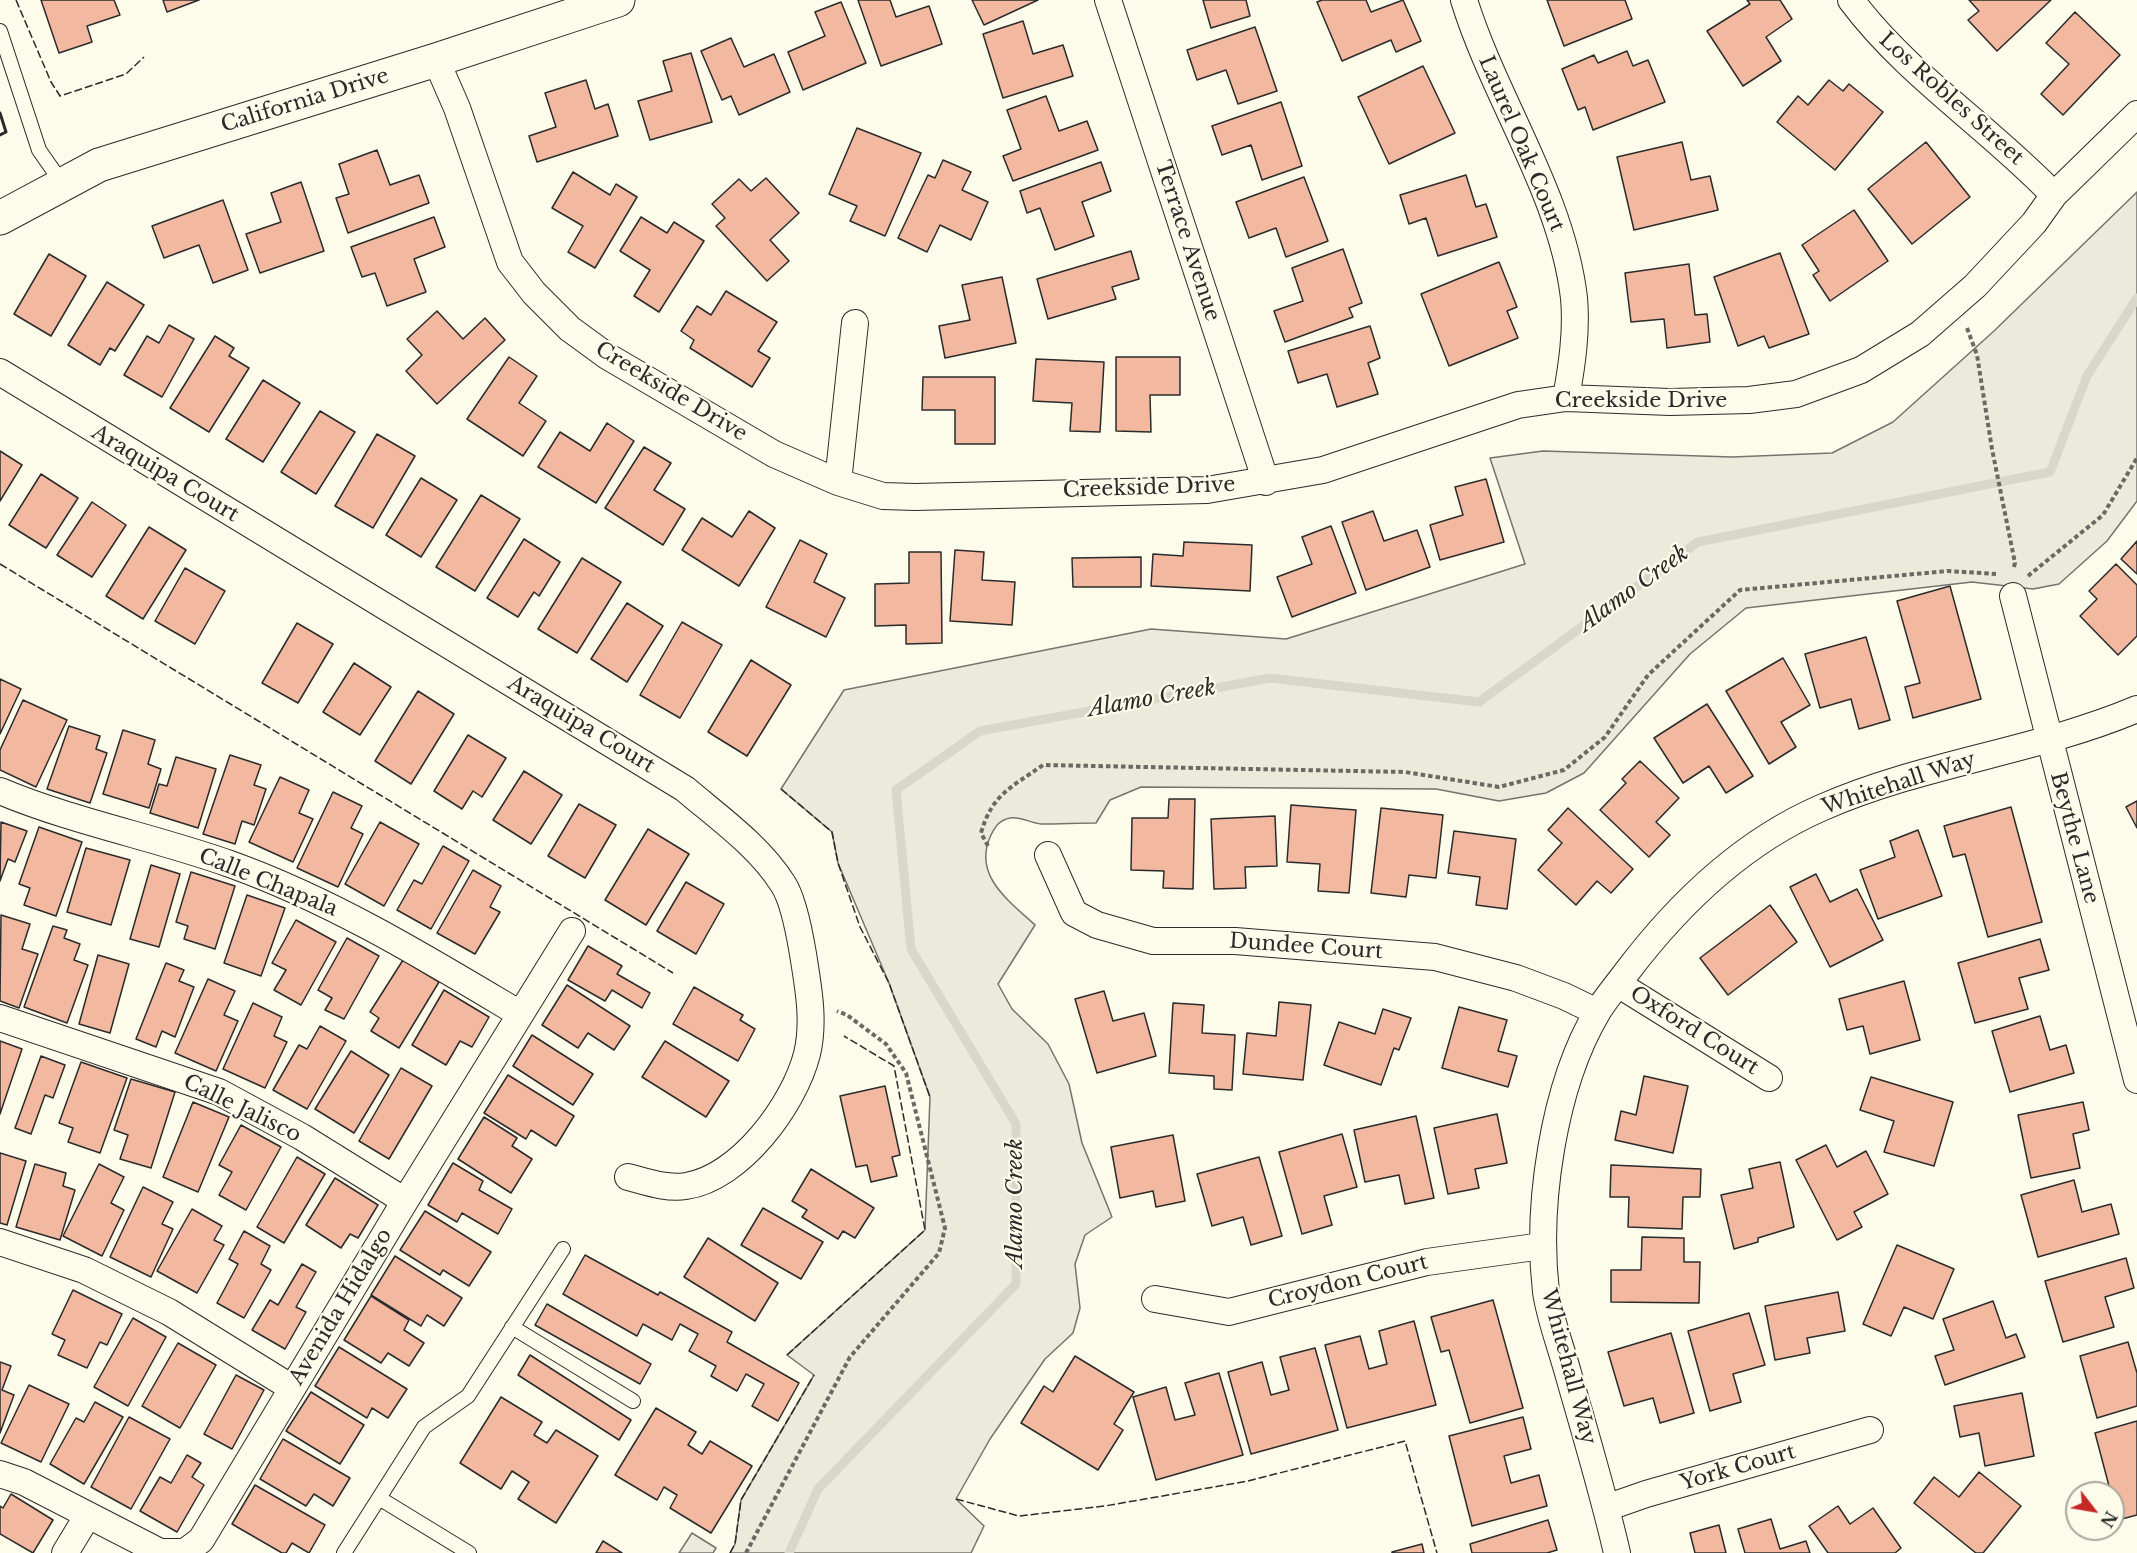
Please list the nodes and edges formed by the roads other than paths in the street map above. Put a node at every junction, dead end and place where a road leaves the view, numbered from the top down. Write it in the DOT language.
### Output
graph roads {
  1 [pos="618,0"];
  2 [pos="1108,0"];
  3 [pos="1464,0"];
  4 [pos="1851,0"];
  5 [pos="0,30"];
  6 [pos="436,60"];
  7 [pos="2137,114"];
  8 [pos="62,183"];
  9 [pos="2054,195"];
  10 [pos="0,218"];
  11 [pos="855,322"];
  12 [pos="0,372"];
  13 [pos="1566,398"];
  14 [pos="838,482"];
  15 [pos="1266,482"];
  16 [pos="2009,582"];
  17 [pos="2137,709"];
  18 [pos="2049,741"];
  19 [pos="0,791"];
  20 [pos="1048,855"];
  21 [pos="572,931"];
  22 [pos="1618,984"];
  23 [pos="1597,1012"];
  24 [pos="520,1014"];
  25 [pos="0,1017"];
  26 [pos="1769,1078"];
  27 [pos="2137,1080"];
  28 [pos="628,1177"];
  29 [pos="405,1201"];
  30 [pos="0,1242"];
  31 [pos="1542,1246"];
  32 [pos="563,1248"];
  33 [pos="1155,1299"];
  34 [pos="512,1328"];
  35 [pos="292,1388"];
  36 [pos="633,1401"];
  37 [pos="1870,1430"];
  38 [pos="0,1473"];
  39 [pos="379,1498"];
  40 [pos="1606,1509"];
  41 [pos="88,1515"];
  42 [pos="65,1553"];
  43 [pos="344,1553"];
  44 [pos="469,1553"];
  45 [pos="1617,1553"];
  1 -- 6 [label="street, California Drive"];
  2 -- 15 [label="street, Terrace Avenue"];
  3 -- 13 [label="street, Laurel Oak Court"];
  4 -- 9 [label="street, Los Robles Street"];
  5 -- 8 [label="lane"];
  6 -- 8 [label="street, California Drive"];
  6 -- 14 [label="street, Creekside Drive"];
  7 -- 9 [label="street, Creekside Drive"];
  8 -- 10 [label="street, California Drive"];
  9 -- 13 [label="street, Creekside Drive"];
  11 -- 14 [label="street"];
  12 -- 28 [label="street, Araquipa Court"];
  13 -- 15 [label="street, Creekside Drive"];
  14 -- 15 [label="street, Creekside Drive"];
  16 -- 18 [label="street, Beythe Lane"];
  17 -- 18 [label="street, Whitehall Way"];
  18 -- 22 [label="street, Whitehall Way"];
  18 -- 27 [label="street, Beythe Lane"];
  19 -- 24 [label="street, Calle Chapala"];
  20 -- 23 [label="street, Dundee Court"];
  21 -- 24 [label="street, Avenida Hidalgo"];
  22 -- 23 [label="street, Whitehall Way"];
  22 -- 26 [label="street, Oxford Court"];
  23 -- 31 [label="street, Whitehall Way"];
  24 -- 29 [label="street, Avenida Hidalgo"];
  25 -- 29 [label="street, Calle Jalisco"];
  29 -- 35 [label="street, Avenida Hidalgo"];
  30 -- 35 [label="street"];
  31 -- 33 [label="street, Croydon Court"];
  31 -- 40 [label="street, Whitehall Way"];
  32 -- 34 [label="lane"];
  34 -- 36 [label="lane"];
  34 -- 39 [label="lane"];
  35 -- 41 [label="street, Avenida Hidalgo"];
  37 -- 40 [label="street, York Court"];
  38 -- 41 [label="street, Avenida Hidalgo"];
  39 -- 43 [label="lane"];
  39 -- 44 [label="lane"];
  40 -- 45 [label="street, Whitehall Way"];
  41 -- 42 [label="street"];
}
